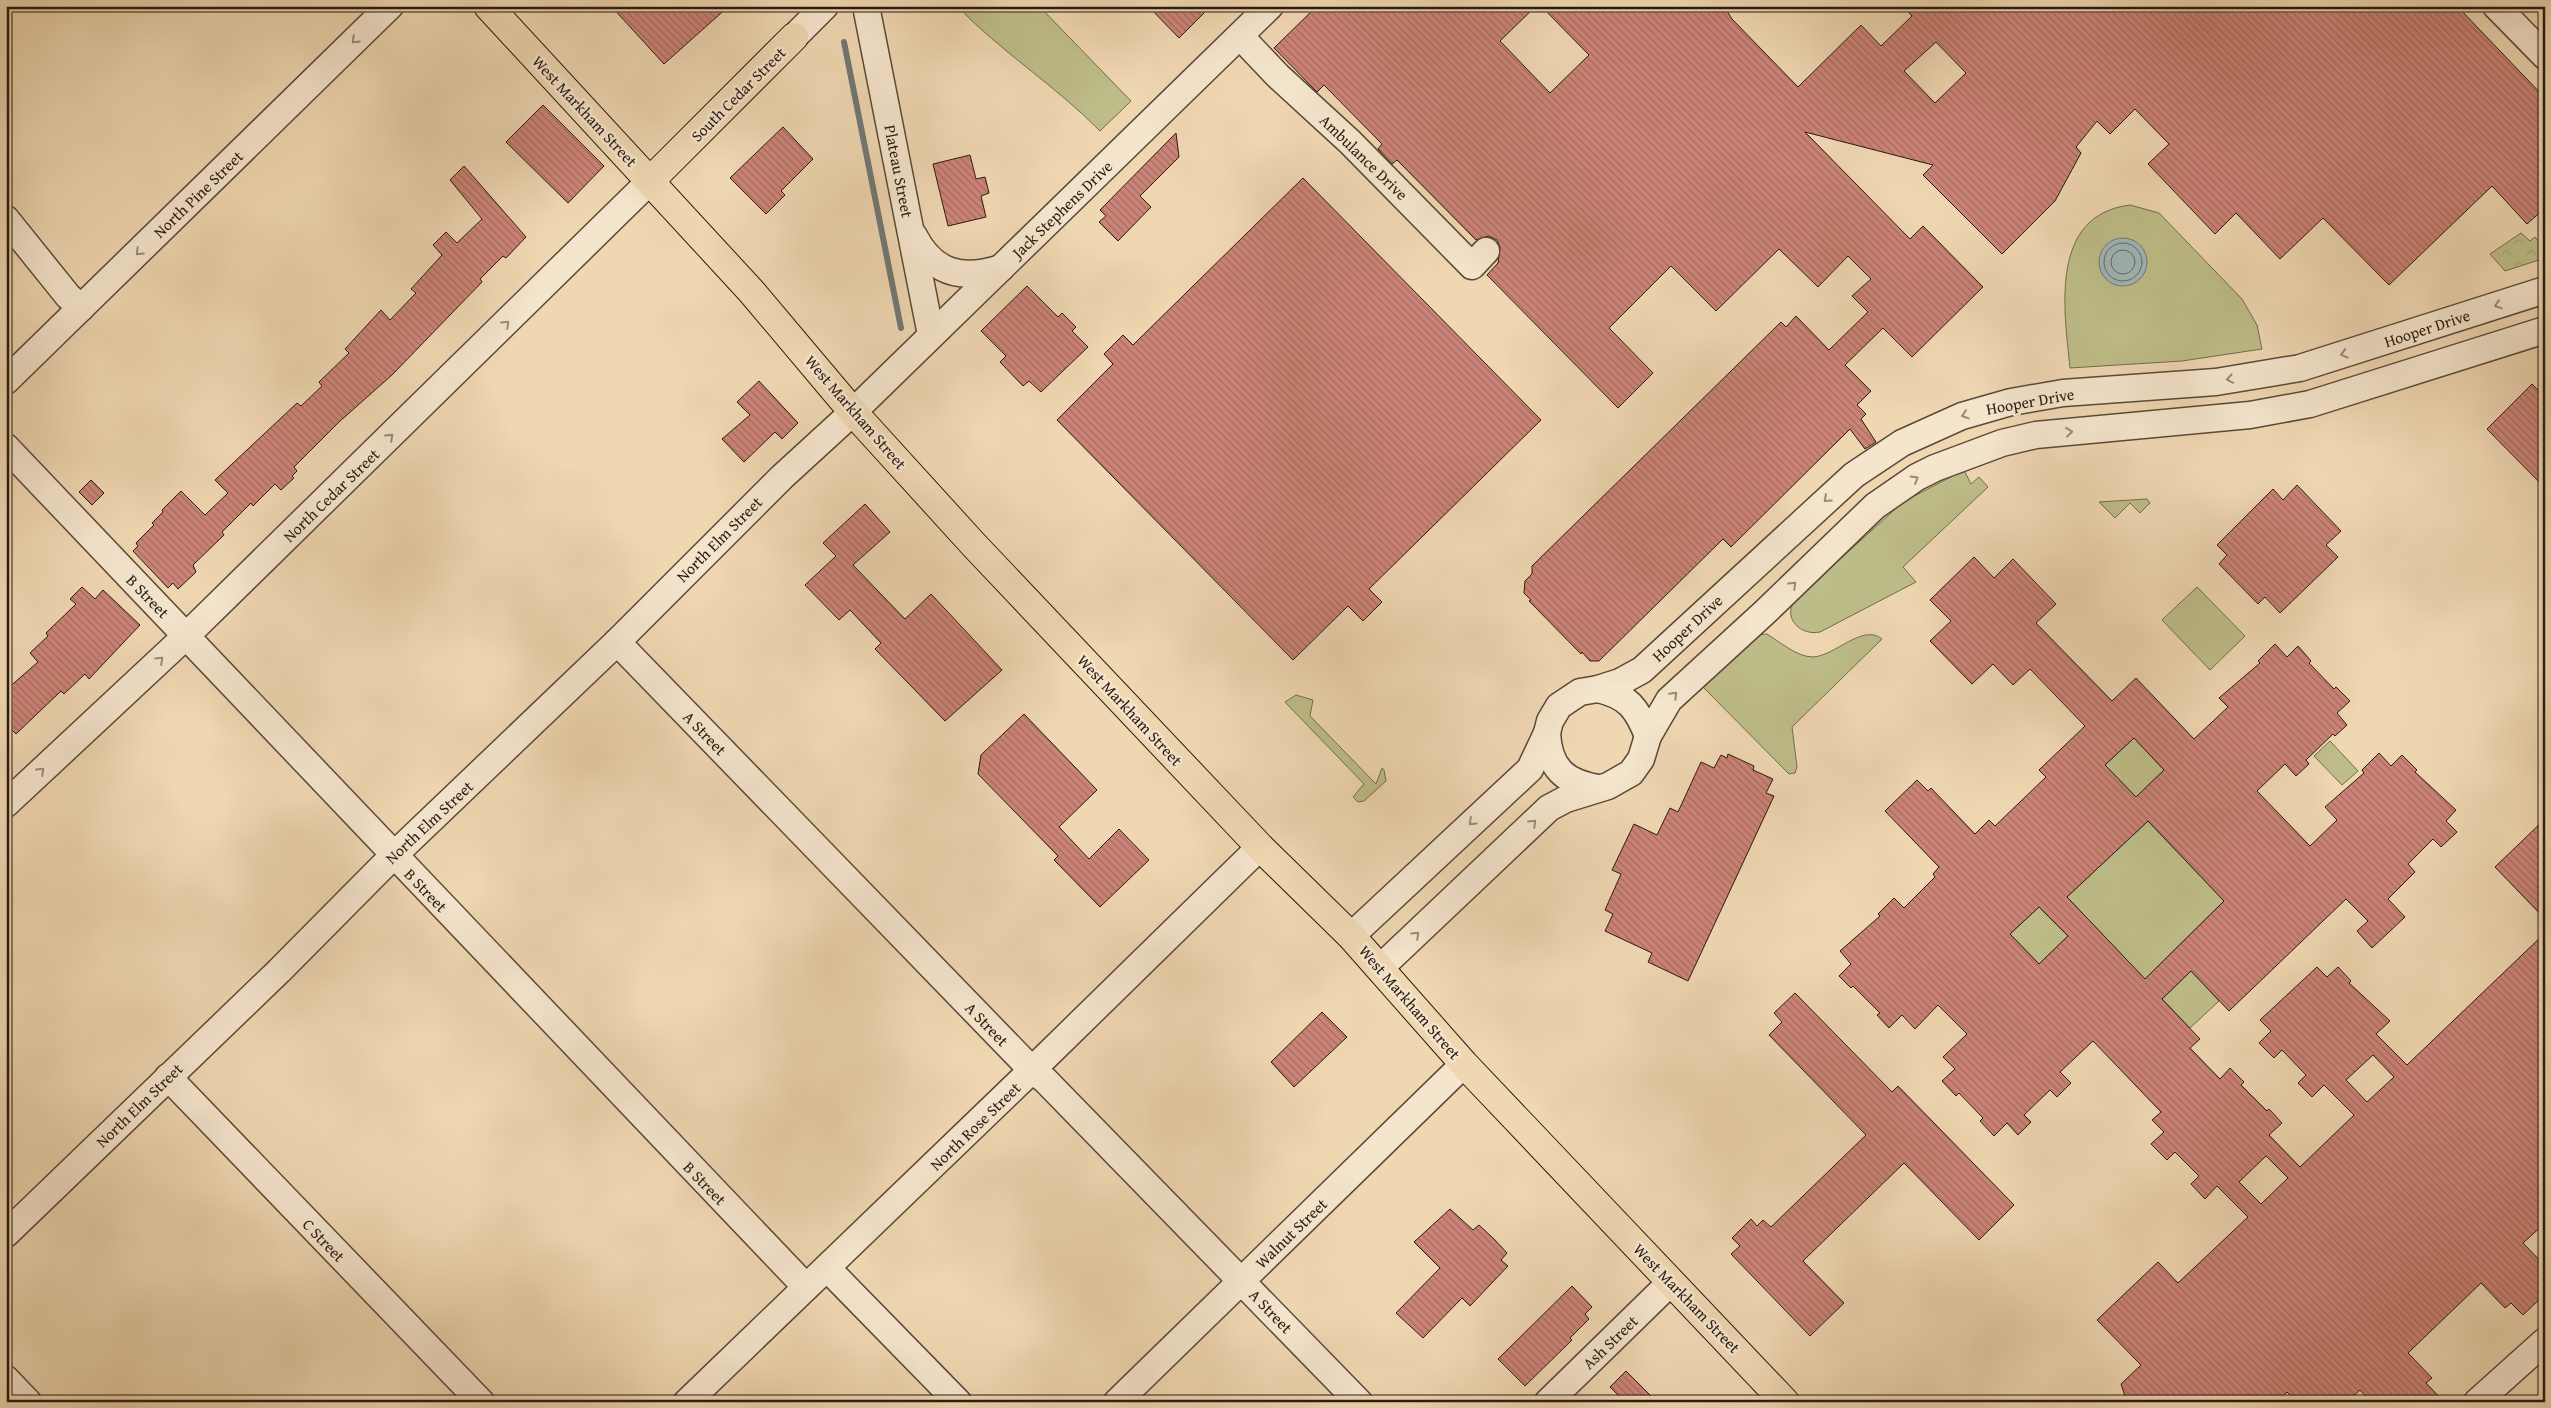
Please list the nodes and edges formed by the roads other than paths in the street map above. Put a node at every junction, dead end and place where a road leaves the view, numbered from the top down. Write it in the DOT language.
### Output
graph roads {
  1 [pos="390,6"];
  2 [pos="488,6"];
  3 [pos="825,6"];
  4 [pos="866,6"];
  5 [pos="1270,6"];
  6 [pos="2496,6"];
  7 [pos="1240,36"];
  8 [pos="794,37"];
  9 [pos="2545,56"];
  10 [pos="650,181"];
  11 [pos="6,219"];
  12 [pos="910,229"];
  13 [pos="1486,251"];
  14 [pos="1001,268"];
  15 [pos="2545,290"];
  16 [pos="81,308"];
  17 [pos="2545,330"];
  18 [pos="931,335"];
  19 [pos="6,381"];
  20 [pos="854,412"];
  21 [pos="6,447"];
  22 [pos="186,636"];
  23 [pos="617,642"];
  24 [pos="1598,689"];
  25 [pos="1547,733"];
  26 [pos="1648,736"];
  27 [pos="1598,788"];
  28 [pos="6,804"];
  29 [pos="1260,847"];
  30 [pos="393,856"];
  31 [pos="1352,936"];
  32 [pos="1380,968"];
  33 [pos="1464,1064"];
  34 [pos="1032,1070"];
  35 [pos="168,1077"];
  36 [pos="6,1234"];
  37 [pos="827,1268"];
  38 [pos="1241,1281"];
  39 [pos="1671,1282"];
  40 [pos="806,1288"];
  41 [pos="2545,1341"];
  42 [pos="6,1379"];
  43 [pos="28,1402"];
  44 [pos="481,1402"];
  45 [pos="686,1402"];
  46 [pos="958,1402"];
  47 [pos="1117,1402"];
  48 [pos="1359,1402"];
  49 [pos="1548,1402"];
  50 [pos="1785,1402"];
  51 [pos="2477,1402"];
  1 -- 16 [label="street, North Pine Street, one-way"];
  2 -- 10 [label="main road, West Markham Street"];
  3 -- 8 [label="street, South Cedar Street"];
  4 -- 12 [label="street, Plateau Street"];
  5 -- 7 [label="street, Jack Stephens Drive"];
  6 -- 9 [label="street"];
  7 -- 13 [label="street, Ambulance Drive"];
  7 -- 14 [label="street, Jack Stephens Drive"];
  8 -- 10 [label="main road, South Cedar Street"];
  10 -- 20 [label="main road, West Markham Street"];
  22 -- 10 [label="street, North Cedar Street, one-way"];
  11 -- 16 [label="street"];
  12 -- 14 [label="street"];
  12 -- 18 [label="street, Plateau Street"];
  14 -- 18 [label="street, Jack Stephens Drive"];
  15 -- 24 [label="street, Hooper Drive, one-way"];
  16 -- 19 [label="street, North Pine Street"];
  26 -- 17 [label="street, one-way"];
  18 -- 20 [label="street, Jack Stephens Drive"];
  20 -- 23 [label="street, North Elm Street"];
  20 -- 29 [label="main road, West Markham Street"];
  21 -- 22 [label="street, B Street"];
  28 -- 22 [label="street, North Cedar Street, one-way"];
  22 -- 30 [label="street, B Street"];
  23 -- 30 [label="street, North Elm Street"];
  23 -- 34 [label="street, A Street"];
  24 -- 25 [label="street, Hooper Drive"];
  24 -- 26 [label="street"];
  25 -- 27 [label="street"];
  25 -- 31 [label="street, Hooper Drive, one-way"];
  26 -- 27 [label="street"];
  32 -- 27 [label="street, one-way"];
  29 -- 31 [label="main road, West Markham Street"];
  29 -- 34 [label="street, North Rose Street"];
  30 -- 35 [label="street, North Elm Street"];
  30 -- 40 [label="street, B Street"];
  31 -- 32 [label="main road, West Markham Street"];
  32 -- 33 [label="main road, West Markham Street"];
  33 -- 38 [label="street, Walnut Street"];
  33 -- 39 [label="main road, West Markham Street"];
  34 -- 37 [label="street, North Rose Street"];
  34 -- 38 [label="street, A Street"];
  35 -- 36 [label="street, North Elm Street"];
  35 -- 44 [label="street, C Street"];
  37 -- 40 [label="street, North Rose Street"];
  37 -- 46 [label="street"];
  38 -- 47 [label="street, Walnut Street"];
  38 -- 48 [label="street, A Street"];
  39 -- 49 [label="street, Ash Street"];
  39 -- 50 [label="main road, West Markham Street"];
  40 -- 45 [label="street, North Rose Street"];
  41 -- 51 [label="street"];
  42 -- 43 [label="street"];
}
